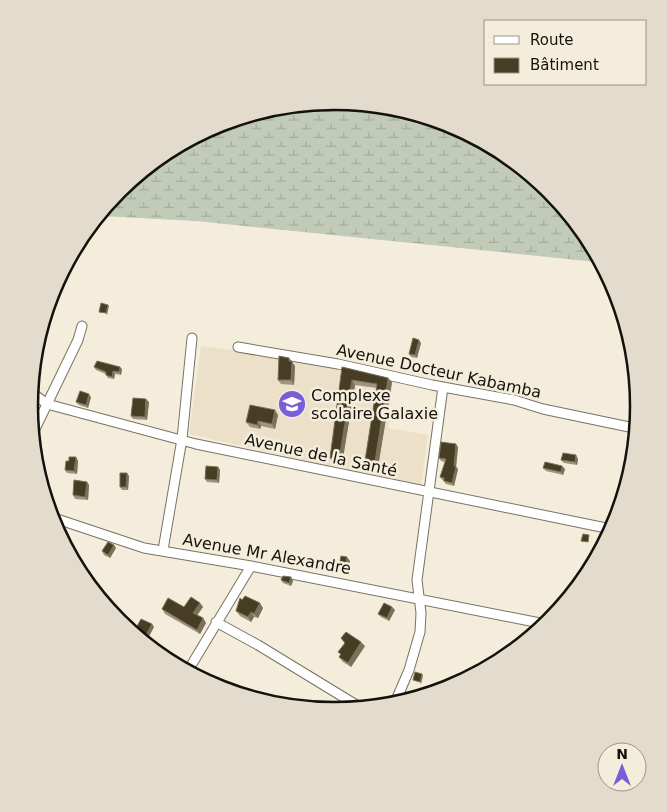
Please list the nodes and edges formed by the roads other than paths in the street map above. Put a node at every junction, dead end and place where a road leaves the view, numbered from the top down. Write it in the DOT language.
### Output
graph roads {
  1 [pos="82,326"];
  2 [pos="192,338"];
  3 [pos="238,347"];
  4 [pos="443,387"];
  5 [pos="38,397"];
  6 [pos="47,404"];
  7 [pos="38,423"];
  8 [pos="629,427"];
  9 [pos="182,439"];
  10 [pos="429,493"];
  11 [pos="60,519"];
  12 [pos="603,529"];
  13 [pos="163,550"];
  14 [pos="251,566"];
  15 [pos="420,599"];
  16 [pos="216,622"];
  17 [pos="536,622"];
  18 [pos="191,665"];
  19 [pos="399,694"];
  20 [pos="350,701"];
  1 -- 6 [label="street"];
  2 -- 9 [label="street, Avenue Mr Alexandre"];
  3 -- 4 [label="street, Avenue Docteur Kabamba"];
  4 -- 8 [label="street, Avenue Docteur Kabamba"];
  4 -- 10 [label="street"];
  5 -- 6 [label="street, Avenue de la Santé"];
  6 -- 7 [label="street"];
  6 -- 9 [label="street, Avenue de la Santé"];
  9 -- 10 [label="street, Avenue de la Santé"];
  9 -- 13 [label="street, Avenue Mr Alexandre"];
  10 -- 12 [label="street, Avenue de la Santé"];
  10 -- 15 [label="street"];
  11 -- 13 [label="street"];
  13 -- 14 [label="street, Avenue Mr Alexandre"];
  14 -- 15 [label="street, Avenue Mr Alexandre"];
  14 -- 16 [label="street"];
  15 -- 17 [label="street, Avenue Mr Alexandre"];
  15 -- 19 [label="street"];
  16 -- 18 [label="street"];
  16 -- 20 [label="street"];
}
